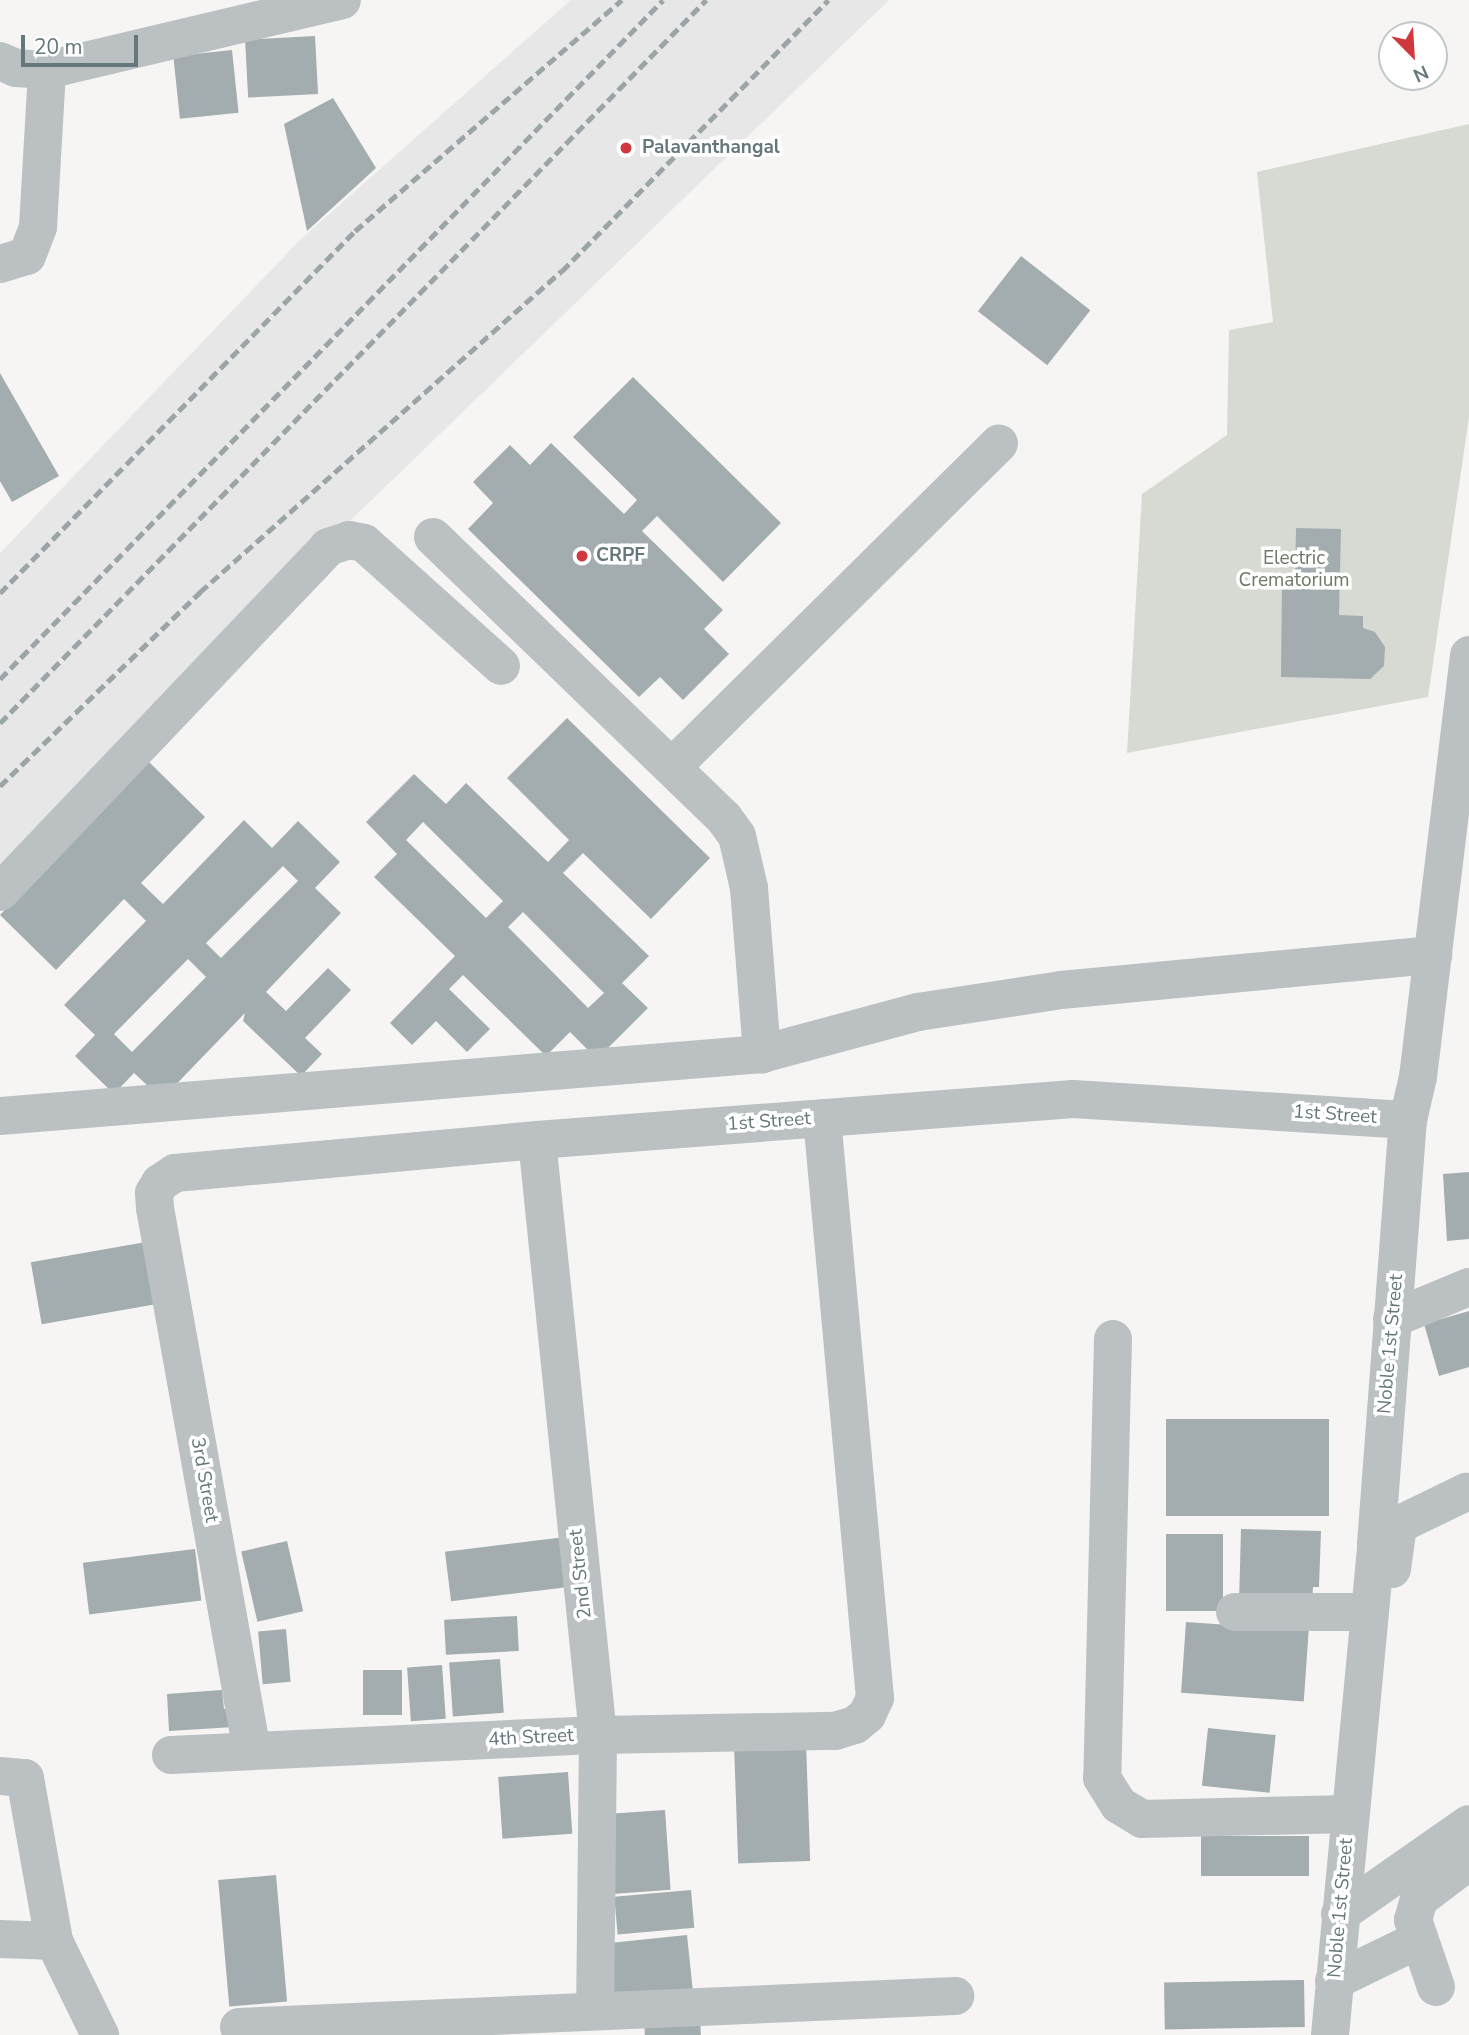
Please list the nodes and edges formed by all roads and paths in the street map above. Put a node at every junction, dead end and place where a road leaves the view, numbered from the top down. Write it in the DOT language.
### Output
graph roads {
  1 [pos="342,0"];
  2 [pos="0,61"];
  3 [pos="47,71"];
  4 [pos="0,264"];
  5 [pos="999,443"];
  6 [pos="433,537"];
  7 [pos="1469,654"];
  8 [pos="501,666"];
  9 [pos="672,767"];
  10 [pos="0,892"];
  11 [pos="1433,955"];
  12 [pos="762,1054"];
  13 [pos="0,1116"];
  14 [pos="822,1118"];
  15 [pos="1408,1120"];
  16 [pos="537,1140"];
  17 [pos="155,1208"];
  18 [pos="1469,1287"];
  19 [pos="1392,1319"];
  20 [pos="1113,1339"];
  21 [pos="1466,1492"];
  22 [pos="1387,1551"];
  23 [pos="1235,1612"];
  24 [pos="1370,1612"];
  25 [pos="598,1735"];
  26 [pos="252,1751"];
  27 [pos="171,1755"];
  28 [pos="0,1776"];
  29 [pos="1350,1814"];
  30 [pos="1469,1824"];
  31 [pos="1469,1861"];
  32 [pos="1340,1914"];
  33 [pos="0,1939"];
  34 [pos="1418,1940"];
  35 [pos="54,1941"];
  36 [pos="1334,1981"];
  37 [pos="1436,1987"];
  38 [pos="955,1996"];
  39 [pos="595,2009"];
  40 [pos="239,2027"];
  41 [pos="100,2035"];
  42 [pos="1330,2035"];
  1 -- 3 [label="street"];
  2 -- 3 [label="street"];
  3 -- 4 [label="street"];
  5 -- 9 [label="street"];
  6 -- 9 [label="street"];
  7 -- 11 [label="street, Noble 1st Street"];
  8 -- 10 [label="street"];
  9 -- 12 [label="street"];
  11 -- 12 [label="street"];
  11 -- 15 [label="street, Noble 1st Street"];
  12 -- 13 [label="street"];
  14 -- 15 [label="street, 1st Street"];
  14 -- 16 [label="street, 1st Street"];
  14 -- 25 [label="street, 4th Street"];
  15 -- 19 [label="street, Noble 1st Street"];
  16 -- 17 [label="street, 1st Street"];
  16 -- 25 [label="street, 2nd Street"];
  17 -- 26 [label="street, 3rd Street"];
  18 -- 19 [label="street"];
  19 -- 22 [label="street, Noble 1st Street"];
  20 -- 29 [label="street"];
  21 -- 22 [label="street"];
  22 -- 24 [label="street, Noble 1st Street"];
  23 -- 24 [label="street"];
  24 -- 29 [label="street, Noble 1st Street"];
  25 -- 26 [label="street, 4th Street"];
  25 -- 39 [label="street, 2nd Street"];
  26 -- 27 [label="street, 4th Street"];
  28 -- 35 [label="street"];
  29 -- 32 [label="street, Noble 1st Street"];
  30 -- 32 [label="street"];
  31 -- 34 [label="street"];
  32 -- 36 [label="street, Noble 1st Street"];
  33 -- 35 [label="street"];
  34 -- 36 [label="street"];
  34 -- 37 [label="street"];
  35 -- 41 [label="street"];
  36 -- 42 [label="street, Noble 1st Street"];
  38 -- 39 [label="street"];
  39 -- 40 [label="street"];
}
